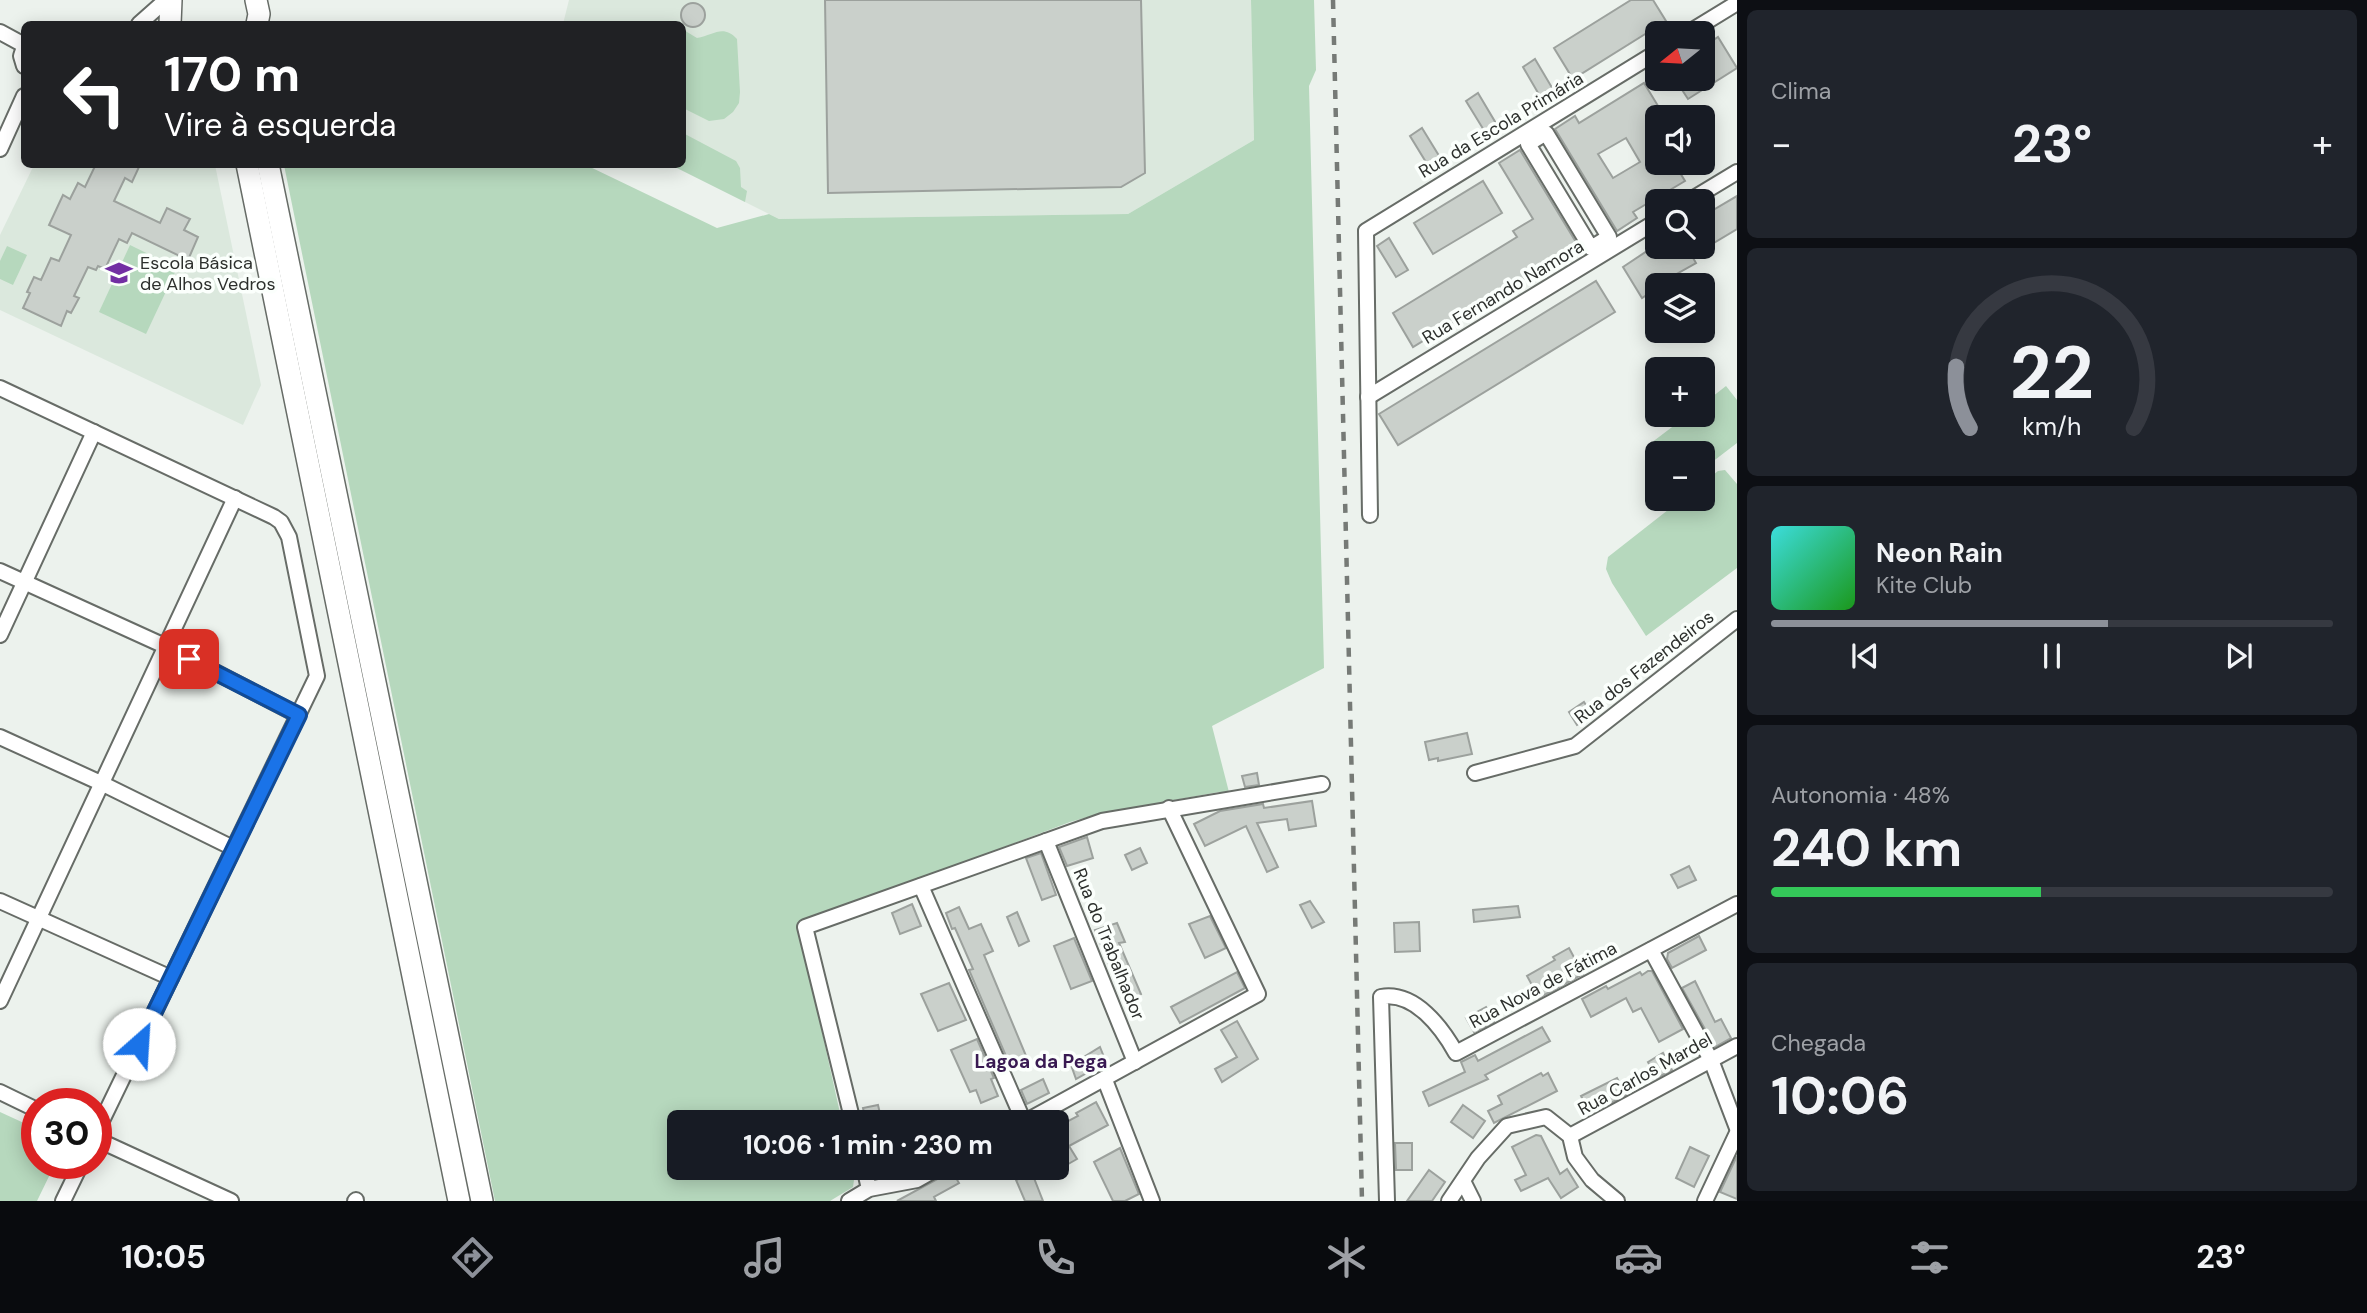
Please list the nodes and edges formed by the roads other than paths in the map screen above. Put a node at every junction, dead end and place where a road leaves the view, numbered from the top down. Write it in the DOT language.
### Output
graph roads {
  1 [pos="168,0"];
  2 [pos="256,0"];
  3 [pos="1737,3"];
  4 [pos="143,21"];
  5 [pos="170,21"];
  6 [pos="258,21"];
  7 [pos="1708,21"];
  8 [pos="0,32"];
  9 [pos="21,44"];
  10 [pos="1645,59"];
  11 [pos="21,103"];
  12 [pos="0,149"];
  13 [pos="248,168"];
  14 [pos="269,168"];
  15 [pos="1737,172"];
  16 [pos="1709,189"];
  17 [pos="1645,228"];
  18 [pos="1609,237"];
  19 [pos="0,388"];
  20 [pos="1368,397"];
  21 [pos="94,432"];
  22 [pos="235,498"];
  23 [pos="1370,515"];
  24 [pos="0,571"];
  25 [pos="24,582"];
  26 [pos="1737,619"];
  27 [pos="0,635"];
  28 [pos="167,648"];
  29 [pos="299,715"];
  30 [pos="0,737"];
  31 [pos="1475,773"];
  32 [pos="103,784"];
  33 [pos="1322,785"];
  34 [pos="1169,808"];
  35 [pos="1046,841"];
  36 [pos="233,848"];
  37 [pos="921,886"];
  38 [pos="0,901"];
  39 [pos="1737,904"];
  40 [pos="39,918"];
  41 [pos="1651,950"];
  42 [pos="171,978"];
  43 [pos="0,1001"];
  44 [pos="1737,1046"];
  45 [pos="1711,1060"];
  46 [pos="1135,1062"];
  47 [pos="1105,1080"];
  48 [pos="0,1091"];
  49 [pos="112,1100"];
  50 [pos="21,1102"];
  51 [pos="850,1110"];
  52 [pos="1019,1110"];
  53 [pos="1047,1110"];
  54 [pos="1737,1131"];
  55 [pos="1570,1136"];
  56 [pos="112,1146"];
  57 [pos="74,1179"];
  58 [pos="867,1180"];
  59 [pos="917,1180"];
  60 [pos="1463,1181"];
  61 [pos="869,1189"];
  62 [pos="63,1201"];
  63 [pos="230,1201"];
  64 [pos="459,1201"];
  65 [pos="482,1201"];
  66 [pos="849,1201"];
  67 [pos="1152,1201"];
  68 [pos="1387,1201"];
  69 [pos="1449,1201"];
  70 [pos="1473,1201"];
  71 [pos="1617,1201"];
  72 [pos="1705,1201"];
  1 -- 4 [label="street"];
  1 -- 5 [label="main road"];
  2 -- 6 [label="main road"];
  3 -- 7 [label="street"];
  8 -- 9 [label="street"];
  10 -- 20 [label="street, Rua da Escola Primária"];
  11 -- 12 [label="street"];
  13 -- 64 [label="main road"];
  14 -- 65 [label="main road"];
  15 -- 16 [label="street"];
  17 -- 20 [label="street, Rua Fernando Namora"];
  18 -- 18 [label="street"];
  19 -- 21 [label="street"];
  20 -- 23 [label="street"];
  21 -- 22 [label="street"];
  21 -- 25 [label="street"];
  22 -- 28 [label="street"];
  22 -- 29 [label="street"];
  24 -- 25 [label="street"];
  25 -- 27 [label="street"];
  25 -- 28 [label="street"];
  26 -- 31 [label="street, Rua dos Fazendeiros"];
  28 -- 29 [label="street"];
  28 -- 32 [label="street"];
  29 -- 36 [label="street"];
  30 -- 32 [label="street"];
  32 -- 36 [label="street"];
  32 -- 40 [label="street"];
  33 -- 34 [label="street"];
  34 -- 35 [label="street"];
  34 -- 46 [label="street"];
  35 -- 37 [label="street"];
  35 -- 46 [label="street, Rua do Trabalhador"];
  36 -- 42 [label="street"];
  37 -- 51 [label="street"];
  37 -- 52 [label="street"];
  38 -- 40 [label="street"];
  39 -- 41 [label="street, Rua Nova de Fátima"];
  40 -- 42 [label="street"];
  40 -- 43 [label="street"];
  41 -- 45 [label="street"];
  41 -- 68 [label="street, Rua Nova de Fátima"];
  42 -- 49 [label="street"];
  44 -- 45 [label="street, Rua Carlos Mardel"];
  45 -- 54 [label="street"];
  45 -- 55 [label="street, Rua Carlos Mardel"];
  46 -- 47 [label="street"];
  47 -- 53 [label="street"];
  47 -- 67 [label="street"];
  48 -- 50 [label="street"];
  54 -- 72 [label="street"];
  55 -- 60 [label="street"];
  55 -- 71 [label="street"];
  56 -- 63 [label="street"];
  57 -- 62 [label="street"];
  58 -- 61 [label="street"];
  59 -- 61 [label="street"];
  60 -- 69 [label="street"];
  60 -- 70 [label="street"];
  61 -- 66 [label="street"];
}
